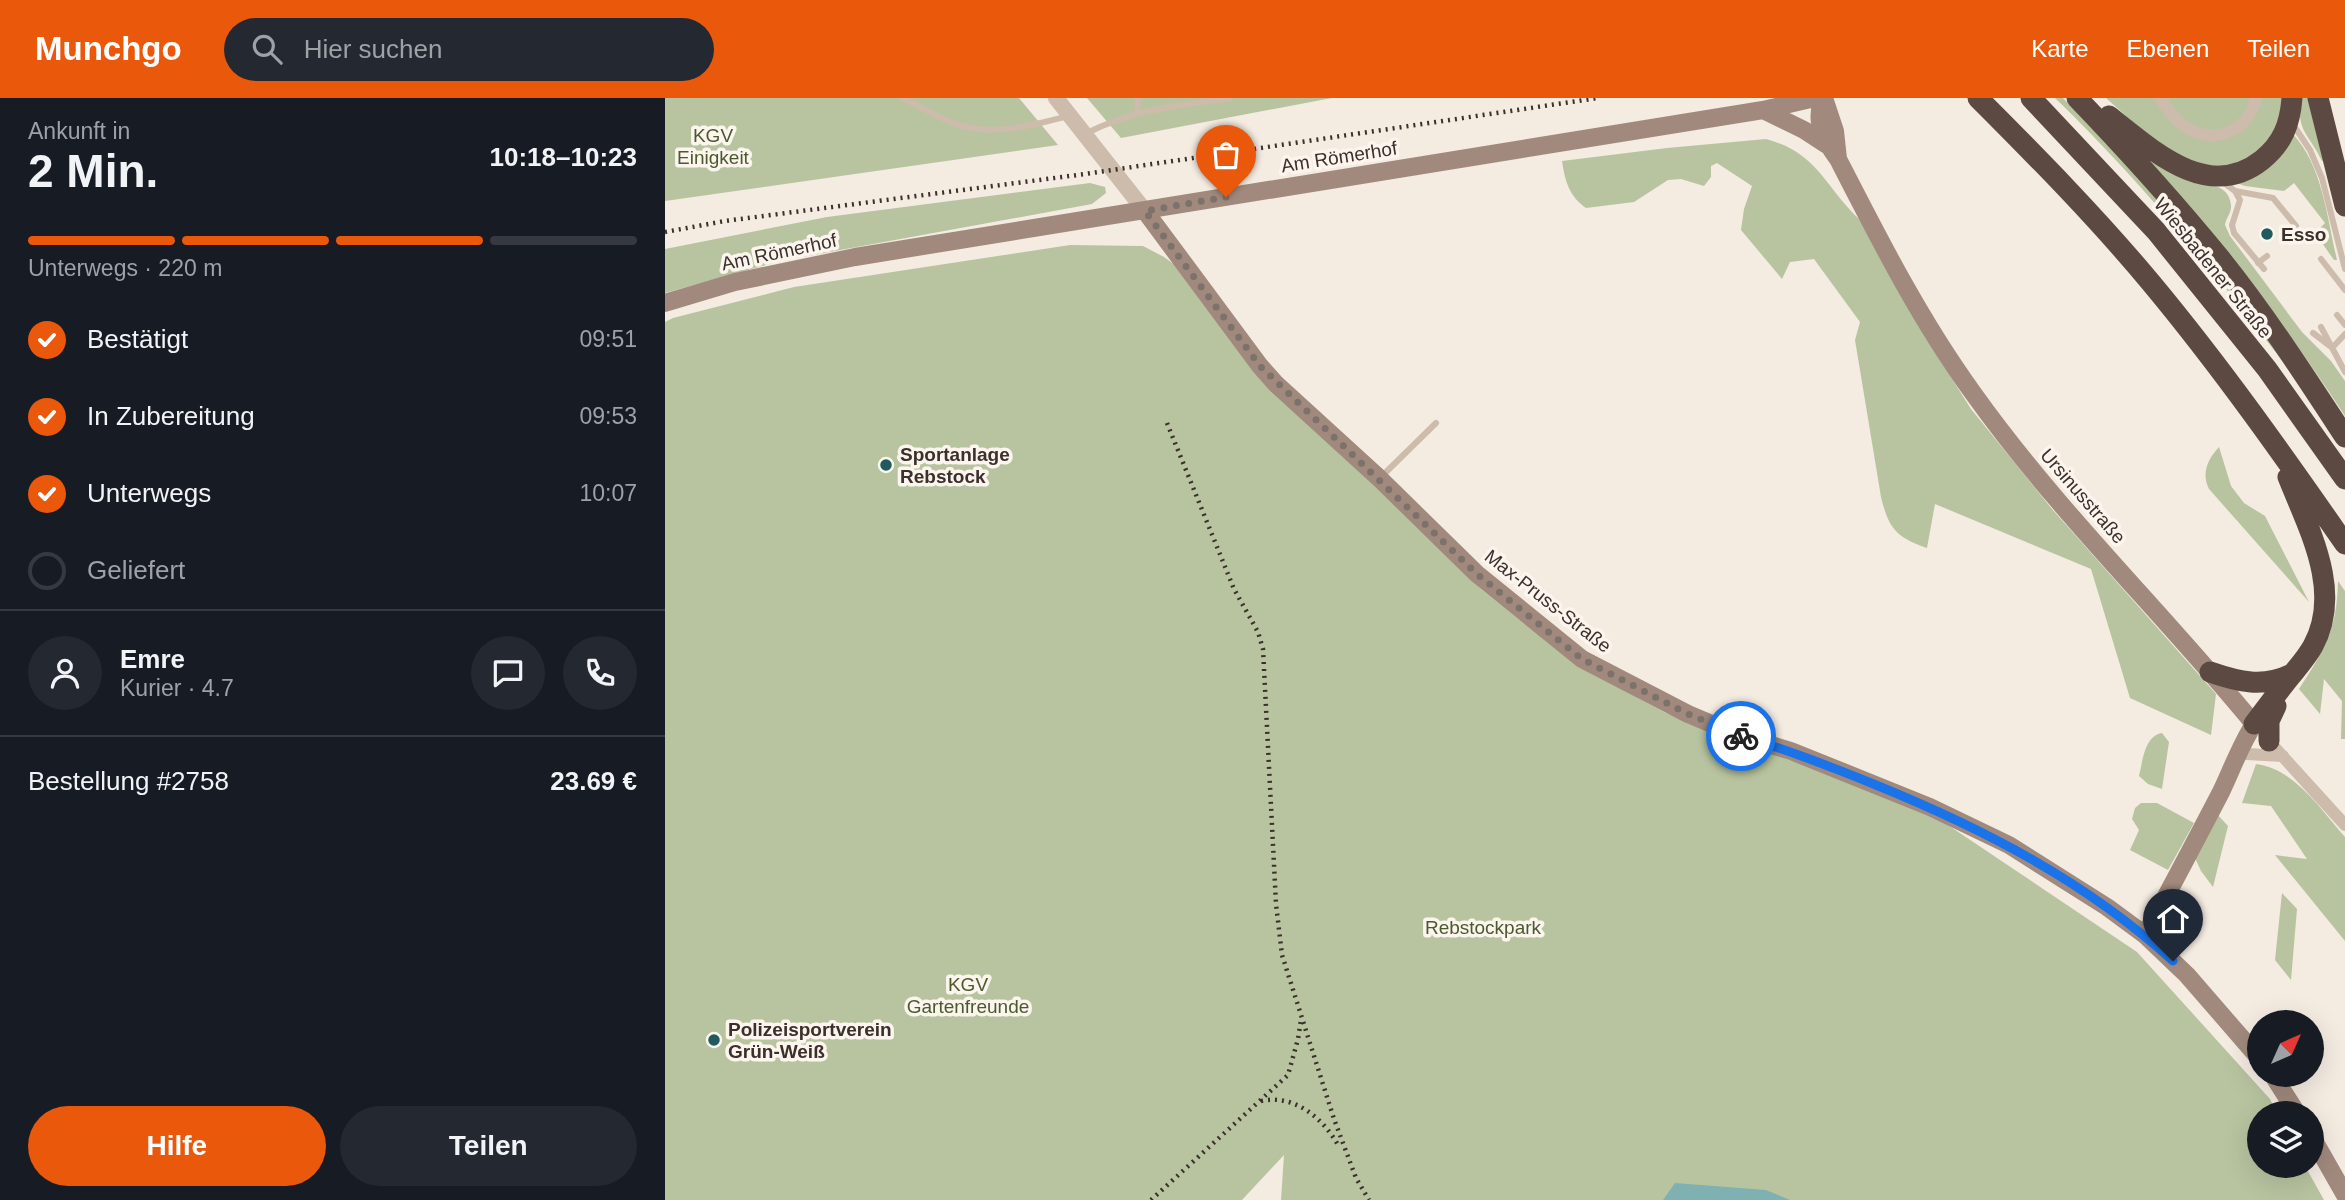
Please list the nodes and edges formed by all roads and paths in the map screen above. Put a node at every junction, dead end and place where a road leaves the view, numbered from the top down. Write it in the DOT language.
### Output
graph roads {
  1 [pos="902,98"];
  2 [pos="1056,98"];
  3 [pos="1137,98"];
  4 [pos="1230,98"];
  5 [pos="1815,98"];
  6 [pos="1823,98"];
  7 [pos="1978,98"];
  8 [pos="2031,98"];
  9 [pos="2077,98"];
  10 [pos="2086,98"];
  11 [pos="2159,98"];
  12 [pos="2256,98"];
  13 [pos="2318,98"];
  14 [pos="2291,108"];
  15 [pos="1763,110"];
  16 [pos="1137,114"];
  17 [pos="1070,115"];
  18 [pos="1086,134"];
  19 [pos="1833,152"];
  20 [pos="2215,176"];
  21 [pos="2235,191"];
  22 [pos="2345,206"];
  23 [pos="1145,211"];
  24 [pos="2296,226"];
  25 [pos="2267,256"];
  26 [pos="2321,259"];
  27 [pos="2257,263"];
  28 [pos="2264,269"];
  29 [pos="2345,269"];
  30 [pos="2345,290"];
  31 [pos="665,303"];
  32 [pos="2337,315"];
  33 [pos="2345,325"];
  34 [pos="2321,327"];
  35 [pos="2313,333"];
  36 [pos="2345,334"];
  37 [pos="2332,348"];
  38 [pos="2345,372"];
  39 [pos="1436,423"];
  40 [pos="2345,437"];
  41 [pos="2275,442"];
  42 [pos="1380,478"];
  43 [pos="2345,479"];
  44 [pos="2345,544"];
  45 [pos="2297,668"];
  46 [pos="2210,672"];
  47 [pos="2254,724"];
  48 [pos="2276,748"];
  49 [pos="2247,754"];
  50 [pos="2230,774"];
  51 [pos="2345,825"];
  52 [pos="2145,935"];
  53 [pos="2247,1044"];
  54 [pos="2324,1158"];
  55 [pos="2345,1195"];
  1 -- 17 [label="lane"];
  2 -- 17 [label="street"];
  3 -- 16 [label="lane"];
  4 -- 16 [label="lane"];
  5 -- 15 [label="main road, Am Römerhof"];
  6 -- 19 [label="main road, Ursinusstraße"];
  7 -- 41 [label="highway"];
  8 -- 43 [label="highway, Wiesbadener Straße"];
  9 -- 40 [label="highway"];
  10 -- 20 [label="highway"];
  11 -- 12 [label="street"];
  13 -- 22 [label="highway"];
  14 -- 20 [label="highway"];
  14 -- 29 [label="lane"];
  15 -- 19 [label="main road"];
  15 -- 23 [label="main road, Am Römerhof"];
  16 -- 18 [label="lane"];
  17 -- 18 [label="street"];
  18 -- 23 [label="street"];
  19 -- 46 [label="main road, Ursinusstraße"];
  20 -- 21 [label="lane"];
  21 -- 24 [label="lane"];
  21 -- 27 [label="lane"];
  23 -- 31 [label="main road, Am Römerhof"];
  23 -- 42 [label="main road, Max-Pruss-Straße"];
  25 -- 27 [label="lane"];
  26 -- 30 [label="lane"];
  27 -- 28 [label="lane"];
  32 -- 33 [label="lane"];
  34 -- 37 [label="lane"];
  35 -- 37 [label="lane"];
  36 -- 37 [label="lane"];
  37 -- 38 [label="lane"];
  39 -- 42 [label="lane"];
  41 -- 44 [label="highway"];
  41 -- 45 [label="highway"];
  42 -- 52 [label="main road, Max-Pruss-Straße"];
  45 -- 46 [label="highway"];
  45 -- 47 [label="highway"];
  45 -- 48 [label="highway"];
  46 -- 47 [label="main road, Ursinusstraße"];
  47 -- 48 [label="street, Ursinusstraße"];
  47 -- 49 [label="main road"];
  47 -- 50 [label="main road"];
  48 -- 49 [label="street"];
  48 -- 51 [label="street, Ursinusstraße"];
  49 -- 50 [label="main road"];
  50 -- 52 [label="main road"];
  52 -- 53 [label="main road, Max-Pruss-Straße"];
  54 -- 55 [label="main road"];
}
